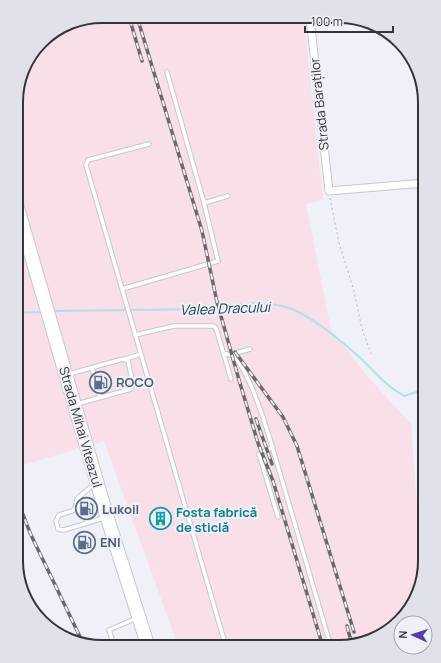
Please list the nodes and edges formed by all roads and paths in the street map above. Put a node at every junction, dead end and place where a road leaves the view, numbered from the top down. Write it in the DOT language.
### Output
graph roads {
  1 [pos="311,23"];
  2 [pos="167,72"];
  3 [pos="149,144"];
  4 [pos="418,184"];
  5 [pos="329,191"];
  6 [pos="228,196"];
  7 [pos="204,203"];
  8 [pos="23,227"];
  9 [pos="122,289"];
  10 [pos="135,335"];
  11 [pos="250,349"];
  12 [pos="223,353"];
  13 [pos="141,354"];
  14 [pos="233,356"];
  15 [pos="372,356"];
  16 [pos="125,359"];
  17 [pos="92,368"];
  18 [pos="66,375"];
  19 [pos="230,379"];
  20 [pos="100,397"];
  21 [pos="74,404"];
  22 [pos="273,447"];
  23 [pos="97,482"];
  24 [pos="79,497"];
  25 [pos="107,517"];
  26 [pos="278,517"];
  27 [pos="87,522"];
  28 [pos="138,618"];
  29 [pos="112,640"];
  30 [pos="146,640"];
  31 [pos="224,640"];
  32 [pos="329,640"];
  1 -- 5 [label="street, Strada Baraților"];
  2 -- 7 [label="lane"];
  3 -- 9 [label="lane"];
  4 -- 5 [label="street"];
  5 -- 15 [label="path"];
  6 -- 7 [label="lane"];
  7 -- 9 [label="lane"];
  8 -- 18 [label="highway, Strada Mihai Viteazul"];
  9 -- 10 [label="lane"];
  10 -- 12 [label="lane"];
  10 -- 13 [label="lane"];
  11 -- 14 [label="lane"];
  12 -- 14 [label="lane"];
  12 -- 19 [label="lane"];
  13 -- 16 [label="lane"];
  13 -- 31 [label="lane"];
  14 -- 22 [label="lane"];
  16 -- 17 [label="lane"];
  16 -- 20 [label="lane"];
  17 -- 18 [label="lane"];
  17 -- 20 [label="lane"];
  18 -- 21 [label="highway, Strada Mihai Viteazul"];
  20 -- 21 [label="lane"];
  21 -- 23 [label="highway, Strada Mihai Viteazul"];
  22 -- 26 [label="lane"];
  22 -- 32 [label="lane"];
  23 -- 24 [label="lane"];
  23 -- 25 [label="highway, Strada Mihai Viteazul"];
  24 -- 27 [label="lane"];
  24 -- 27 [label="lane"];
  25 -- 27 [label="lane"];
  25 -- 28 [label="highway, Strada Mihai Viteazul"];
  28 -- 29 [label="lane"];
  28 -- 30 [label="highway, Strada Mihai Viteazul"];
}
